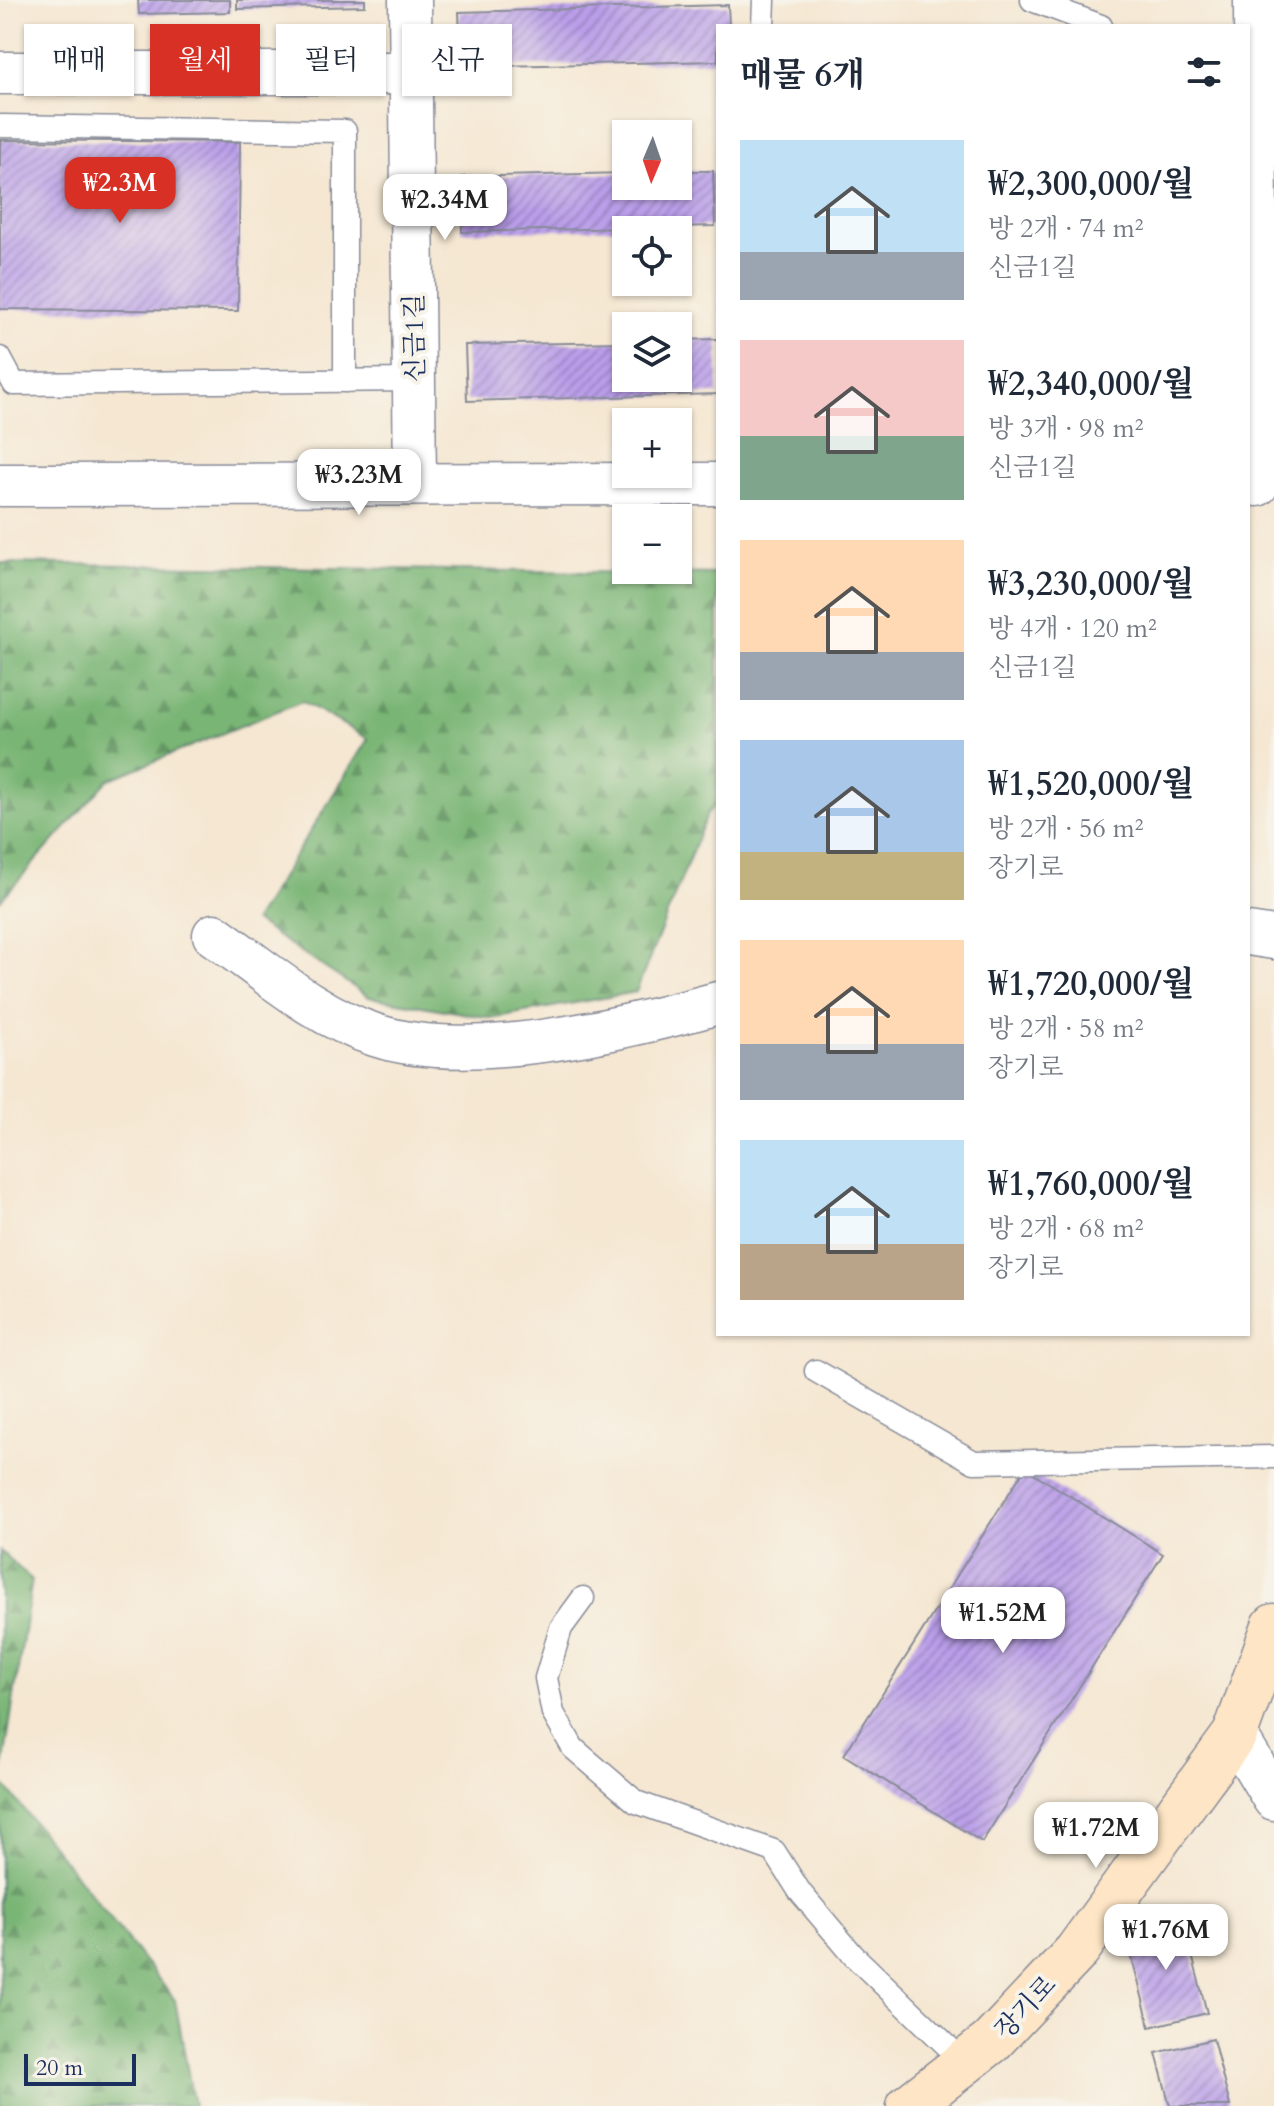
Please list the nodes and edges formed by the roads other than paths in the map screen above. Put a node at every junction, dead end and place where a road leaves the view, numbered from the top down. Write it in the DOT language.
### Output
graph roads {
  1 [pos="410,0"];
  2 [pos="764,0"];
  3 [pos="1032,0"];
  4 [pos="1255,0"];
  5 [pos="410,24"];
  6 [pos="763,24"];
  7 [pos="1096,24"];
  8 [pos="1259,72"];
  9 [pos="0,73"];
  10 [pos="402,73"];
  11 [pos="410,96"];
  12 [pos="0,126"];
  13 [pos="0,358"];
  14 [pos="414,380"];
  15 [pos="345,381"];
  16 [pos="415,484"];
  17 [pos="716,484"];
  18 [pos="0,485"];
  19 [pos="1260,485"];
  20 [pos="1250,934"];
  21 [pos="214,935"];
  22 [pos="1274,938"];
  23 [pos="716,1004"];
  24 [pos="816,1371"];
  25 [pos="1274,1457"];
  26 [pos="583,1598"];
  27 [pos="1274,1626"];
  28 [pos="1235,1734"];
  29 [pos="1274,1799"];
  30 [pos="965,2063"];
  31 [pos="909,2106"];
  1 -- 5 [label="street, 신금1길"];
  2 -- 6 [label="lane"];
  3 -- 7 [label="lane"];
  4 -- 8 [label="street"];
  8 -- 19 [label="street"];
  9 -- 10 [label="street"];
  11 -- 14 [label="street, 신금1길"];
  12 -- 15 [label="lane"];
  13 -- 15 [label="lane"];
  14 -- 15 [label="lane"];
  14 -- 16 [label="street, 신금1길"];
  16 -- 17 [label="street"];
  16 -- 18 [label="street"];
  20 -- 22 [label="street"];
  21 -- 23 [label="street"];
  24 -- 25 [label="lane"];
  26 -- 30 [label="lane"];
  27 -- 28 [label="street, 장기로"];
  28 -- 29 [label="street"];
  28 -- 30 [label="street, 장기로"];
  30 -- 31 [label="street, 장기로"];
}
